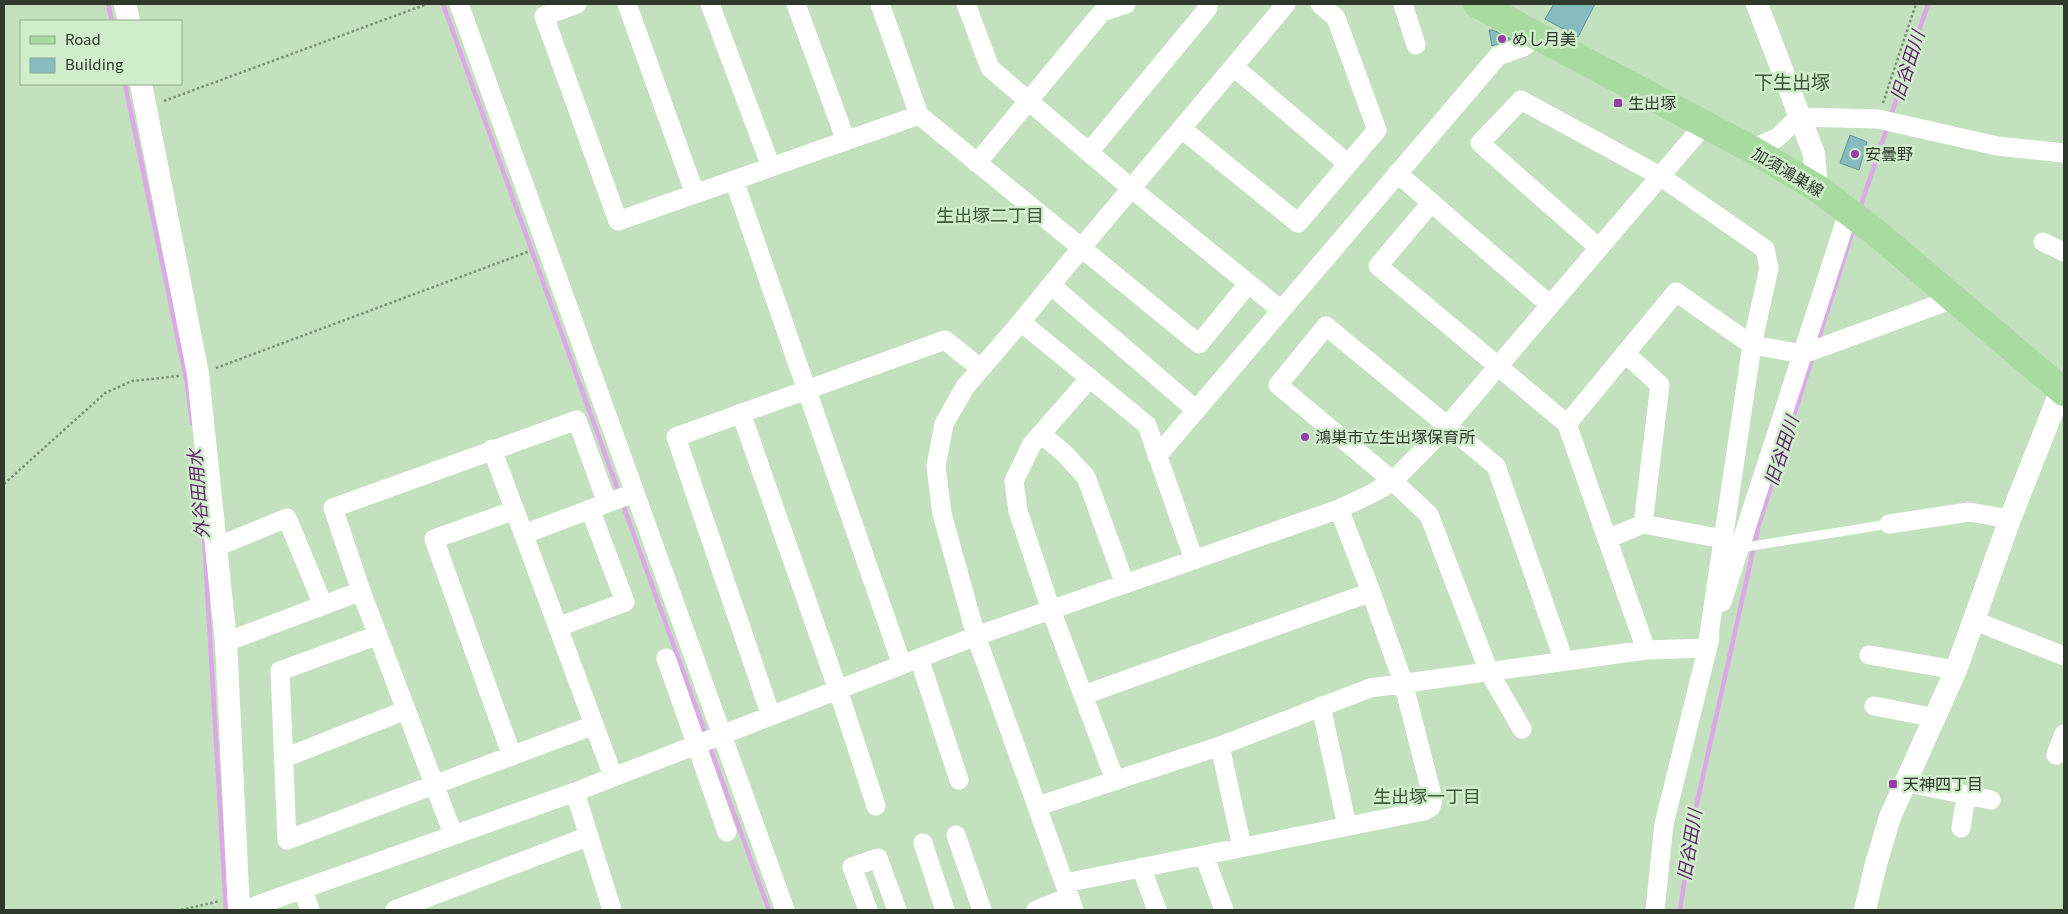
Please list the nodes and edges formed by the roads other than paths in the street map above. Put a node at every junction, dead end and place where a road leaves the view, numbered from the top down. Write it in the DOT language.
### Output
graph roads {
  1 [pos="126,4"];
  2 [pos="458,4"];
  3 [pos="577,4"];
  4 [pos="627,4"];
  5 [pos="710,4"];
  6 [pos="796,4"];
  7 [pos="880,4"];
  8 [pos="966,4"];
  9 [pos="1126,4"];
  10 [pos="1208,4"];
  11 [pos="1286,4"];
  12 [pos="1320,4"];
  13 [pos="1403,4"];
  14 [pos="1477,4"];
  15 [pos="1757,4"];
  16 [pos="1107,7"];
  17 [pos="129,20"];
  18 [pos="1538,36"];
  19 [pos="1416,45"];
  20 [pos="1234,67"];
  21 [pos="142,85"];
  22 [pos="1028,100"];
  23 [pos="919,115"];
  24 [pos="1799,117"];
  25 [pos="1704,125"];
  26 [pos="1182,129"];
  27 [pos="846,140"];
  28 [pos="1751,149"];
  29 [pos="1089,152"];
  30 [pos="2064,153"];
  31 [pos="978,163"];
  32 [pos="1348,164"];
  33 [pos="771,167"];
  34 [pos="1397,173"];
  35 [pos="1660,176"];
  36 [pos="734,180"];
  37 [pos="1817,188"];
  38 [pos="1132,189"];
  39 [pos="695,194"];
  40 [pos="1431,203"];
  41 [pos="1849,210"];
  42 [pos="2043,242"];
  43 [pos="1082,247"];
  44 [pos="1599,248"];
  45 [pos="2064,252"];
  46 [pos="1248,284"];
  47 [pos="1052,286"];
  48 [pos="1953,299"];
  49 [pos="1550,305"];
  50 [pos="1280,310"];
  51 [pos="1021,322"];
  52 [pos="1752,344"];
  53 [pos="1625,353"];
  54 [pos="1804,354"];
  55 [pos="1499,366"];
  56 [pos="980,368"];
  57 [pos="1090,378"];
  58 [pos="806,389"];
  59 [pos="2063,389"];
  60 [pos="1196,410"];
  61 [pos="741,413"];
  62 [pos="1567,424"];
  63 [pos="1448,425"];
  64 [pos="1041,434"];
  65 [pos="492,449"];
  66 [pos="1157,456"];
  67 [pos="1393,481"];
  68 [pos="634,493"];
  69 [pos="598,506"];
  70 [pos="1339,509"];
  71 [pos="515,510"];
  72 [pos="2010,519"];
  73 [pos="1643,524"];
  74 [pos="1889,524"];
  75 [pos="524,534"];
  76 [pos="1607,539"];
  77 [pos="1722,539"];
  78 [pos="216,547"];
  79 [pos="1740,548"];
  80 [pos="1194,560"];
  81 [pos="1125,584"];
  82 [pos="361,591"];
  83 [pos="1371,592"];
  84 [pos="323,605"];
  85 [pos="1051,610"];
  86 [pos="1975,621"];
  87 [pos="558,627"];
  88 [pos="378,635"];
  89 [pos="976,636"];
  90 [pos="226,642"];
  91 [pos="1707,648"];
  92 [pos="1646,650"];
  93 [pos="1869,656"];
  94 [pos="2064,656"];
  95 [pos="666,658"];
  96 [pos="919,658"];
  97 [pos="1564,661"];
  98 [pos="902,665"];
  99 [pos="1956,670"];
  100 [pos="1489,672"];
  101 [pos="1404,682"];
  102 [pos="838,690"];
  103 [pos="1084,695"];
  104 [pos="1321,706"];
  105 [pos="1874,706"];
  106 [pos="406,710"];
  107 [pos="772,716"];
  108 [pos="1936,718"];
  109 [pos="594,725"];
  110 [pos="1522,729"];
  111 [pos="2064,734"];
  112 [pos="722,735"];
  113 [pos="696,745"];
  114 [pos="1220,746"];
  115 [pos="2056,755"];
  116 [pos="512,756"];
  117 [pos="284,758"];
  118 [pos="613,776"];
  119 [pos="959,780"];
  120 [pos="1115,780"];
  121 [pos="1904,782"];
  122 [pos="436,786"];
  123 [pos="575,792"];
  124 [pos="1966,796"];
  125 [pos="1991,800"];
  126 [pos="876,806"];
  127 [pos="1038,806"];
  128 [pos="1347,826"];
  129 [pos="1961,828"];
  130 [pos="727,832"];
  131 [pos="452,834"];
  132 [pos="956,835"];
  133 [pos="589,836"];
  134 [pos="923,843"];
  135 [pos="1242,847"];
  136 [pos="1204,855"];
  137 [pos="1141,867"];
  138 [pos="302,889"];
  139 [pos="1069,897"];
  140 [pos="240,906"];
  141 [pos="310,910"];
  142 [pos="394,910"];
  143 [pos="610,910"];
  144 [pos="784,910"];
  145 [pos="868,910"];
  146 [pos="897,910"];
  147 [pos="945,910"];
  148 [pos="982,910"];
  149 [pos="1036,910"];
  150 [pos="1156,910"];
  151 [pos="1224,910"];
  152 [pos="1655,910"];
  153 [pos="1865,910"];
  1 -- 17 [label="street"];
  2 -- 68 [label="street"];
  3 -- 39 [label="street"];
  4 -- 39 [label="street"];
  5 -- 33 [label="street"];
  6 -- 27 [label="street"];
  7 -- 23 [label="street"];
  8 -- 22 [label="street"];
  9 -- 16 [label="street"];
  10 -- 29 [label="street"];
  11 -- 20 [label="street"];
  12 -- 32 [label="street"];
  13 -- 19 [label="street"];
  14 -- 18 [label="main road, 加須鴻巣線"];
  15 -- 24 [label="street"];
  16 -- 22 [label="street"];
  18 -- 25 [label="main road, 加須鴻巣線"];
  18 -- 34 [label="street"];
  20 -- 26 [label="street"];
  20 -- 32 [label="street"];
  21 -- 78 [label="street"];
  22 -- 29 [label="street"];
  22 -- 31 [label="street"];
  23 -- 27 [label="street"];
  23 -- 31 [label="street"];
  24 -- 28 [label="street"];
  24 -- 30 [label="street"];
  24 -- 37 [label="street"];
  25 -- 28 [label="main road, 加須鴻巣線"];
  25 -- 35 [label="street"];
  26 -- 32 [label="street"];
  26 -- 38 [label="street"];
  27 -- 33 [label="street"];
  28 -- 37 [label="main road, 加須鴻巣線"];
  29 -- 38 [label="street"];
  31 -- 43 [label="street"];
  33 -- 36 [label="street"];
  34 -- 40 [label="street"];
  34 -- 50 [label="street"];
  35 -- 44 [label="street"];
  35 -- 44 [label="street"];
  35 -- 52 [label="street"];
  36 -- 39 [label="street"];
  36 -- 58 [label="street"];
  37 -- 41 [label="main road, 加須鴻巣線"];
  38 -- 43 [label="street"];
  38 -- 46 [label="street"];
  40 -- 49 [label="street"];
  40 -- 55 [label="street"];
  41 -- 48 [label="main road, 加須鴻巣線"];
  41 -- 54 [label="street"];
  42 -- 45 [label="street"];
  43 -- 46 [label="street"];
  43 -- 47 [label="street"];
  44 -- 49 [label="street"];
  46 -- 50 [label="street"];
  47 -- 51 [label="street"];
  47 -- 60 [label="street"];
  48 -- 54 [label="street"];
  48 -- 59 [label="main road, 加須鴻巣線"];
  49 -- 55 [label="street"];
  50 -- 60 [label="street"];
  51 -- 56 [label="street"];
  51 -- 57 [label="street"];
  52 -- 53 [label="street"];
  52 -- 54 [label="street"];
  52 -- 77 [label="street"];
  53 -- 62 [label="street"];
  53 -- 73 [label="street"];
  54 -- 79 [label="street"];
  55 -- 62 [label="street"];
  55 -- 63 [label="street"];
  56 -- 58 [label="street"];
  56 -- 89 [label="street"];
  57 -- 64 [label="street"];
  57 -- 66 [label="street"];
  58 -- 61 [label="street"];
  58 -- 98 [label="street"];
  59 -- 72 [label="street"];
  60 -- 66 [label="street"];
  61 -- 102 [label="street"];
  61 -- 107 [label="street"];
  62 -- 76 [label="street"];
  63 -- 67 [label="street"];
  63 -- 67 [label="street"];
  63 -- 97 [label="street"];
  64 -- 81 [label="street"];
  64 -- 85 [label="street"];
  65 -- 69 [label="street"];
  65 -- 71 [label="street"];
  65 -- 82 [label="street"];
  66 -- 80 [label="street"];
  67 -- 70 [label="street"];
  67 -- 100 [label="street"];
  68 -- 69 [label="street"];
  68 -- 112 [label="street"];
  69 -- 75 [label="street"];
  69 -- 87 [label="street"];
  70 -- 80 [label="street"];
  70 -- 83 [label="street"];
  71 -- 75 [label="street"];
  71 -- 116 [label="street"];
  72 -- 74 [label="street"];
  72 -- 86 [label="street"];
  73 -- 76 [label="street"];
  73 -- 77 [label="street"];
  74 -- 79 [label="lane"];
  75 -- 87 [label="street"];
  76 -- 92 [label="street"];
  77 -- 91 [label="street"];
  78 -- 84 [label="street"];
  78 -- 90 [label="street"];
  79 -- 91 [label="street"];
  80 -- 81 [label="street"];
  81 -- 85 [label="street"];
  82 -- 84 [label="street"];
  82 -- 88 [label="street"];
  83 -- 101 [label="street"];
  83 -- 103 [label="street"];
  84 -- 90 [label="street"];
  85 -- 89 [label="street"];
  85 -- 103 [label="street"];
  86 -- 94 [label="street"];
  86 -- 99 [label="street"];
  87 -- 109 [label="street"];
  88 -- 106 [label="street"];
  88 -- 117 [label="street"];
  89 -- 96 [label="street"];
  89 -- 127 [label="street"];
  90 -- 140 [label="street"];
  91 -- 92 [label="street"];
  91 -- 152 [label="street"];
  92 -- 97 [label="street"];
  93 -- 99 [label="street"];
  95 -- 113 [label="street"];
  96 -- 98 [label="street"];
  96 -- 119 [label="street"];
  97 -- 100 [label="street"];
  98 -- 102 [label="street"];
  99 -- 108 [label="street"];
  100 -- 101 [label="street"];
  100 -- 110 [label="street"];
  101 -- 104 [label="street"];
  101 -- 128 [label="street"];
  102 -- 107 [label="street"];
  102 -- 126 [label="street"];
  103 -- 120 [label="street"];
  104 -- 114 [label="street"];
  104 -- 128 [label="street"];
  105 -- 108 [label="street"];
  106 -- 117 [label="street"];
  106 -- 122 [label="street"];
  107 -- 112 [label="street"];
  108 -- 121 [label="street"];
  109 -- 116 [label="street"];
  109 -- 118 [label="street"];
  111 -- 115 [label="street"];
  112 -- 113 [label="street"];
  112 -- 144 [label="street"];
  113 -- 118 [label="street"];
  113 -- 130 [label="street"];
  114 -- 120 [label="street"];
  114 -- 135 [label="street"];
  116 -- 122 [label="street"];
  117 -- 122 [label="street"];
  118 -- 123 [label="street"];
  120 -- 127 [label="street"];
  121 -- 124 [label="street"];
  121 -- 153 [label="street"];
  122 -- 131 [label="street"];
  123 -- 131 [label="street"];
  123 -- 133 [label="street"];
  124 -- 125 [label="street"];
  124 -- 129 [label="street"];
  127 -- 139 [label="street"];
  128 -- 135 [label="street"];
  131 -- 138 [label="street"];
  132 -- 148 [label="street"];
  133 -- 142 [label="street"];
  133 -- 143 [label="street"];
  134 -- 147 [label="street"];
  135 -- 136 [label="street"];
  136 -- 137 [label="street"];
  136 -- 151 [label="street"];
  137 -- 139 [label="street"];
  137 -- 150 [label="street"];
  138 -- 140 [label="street"];
  138 -- 141 [label="street"];
  139 -- 149 [label="street"];
  145 -- 146 [label="street"];
}
